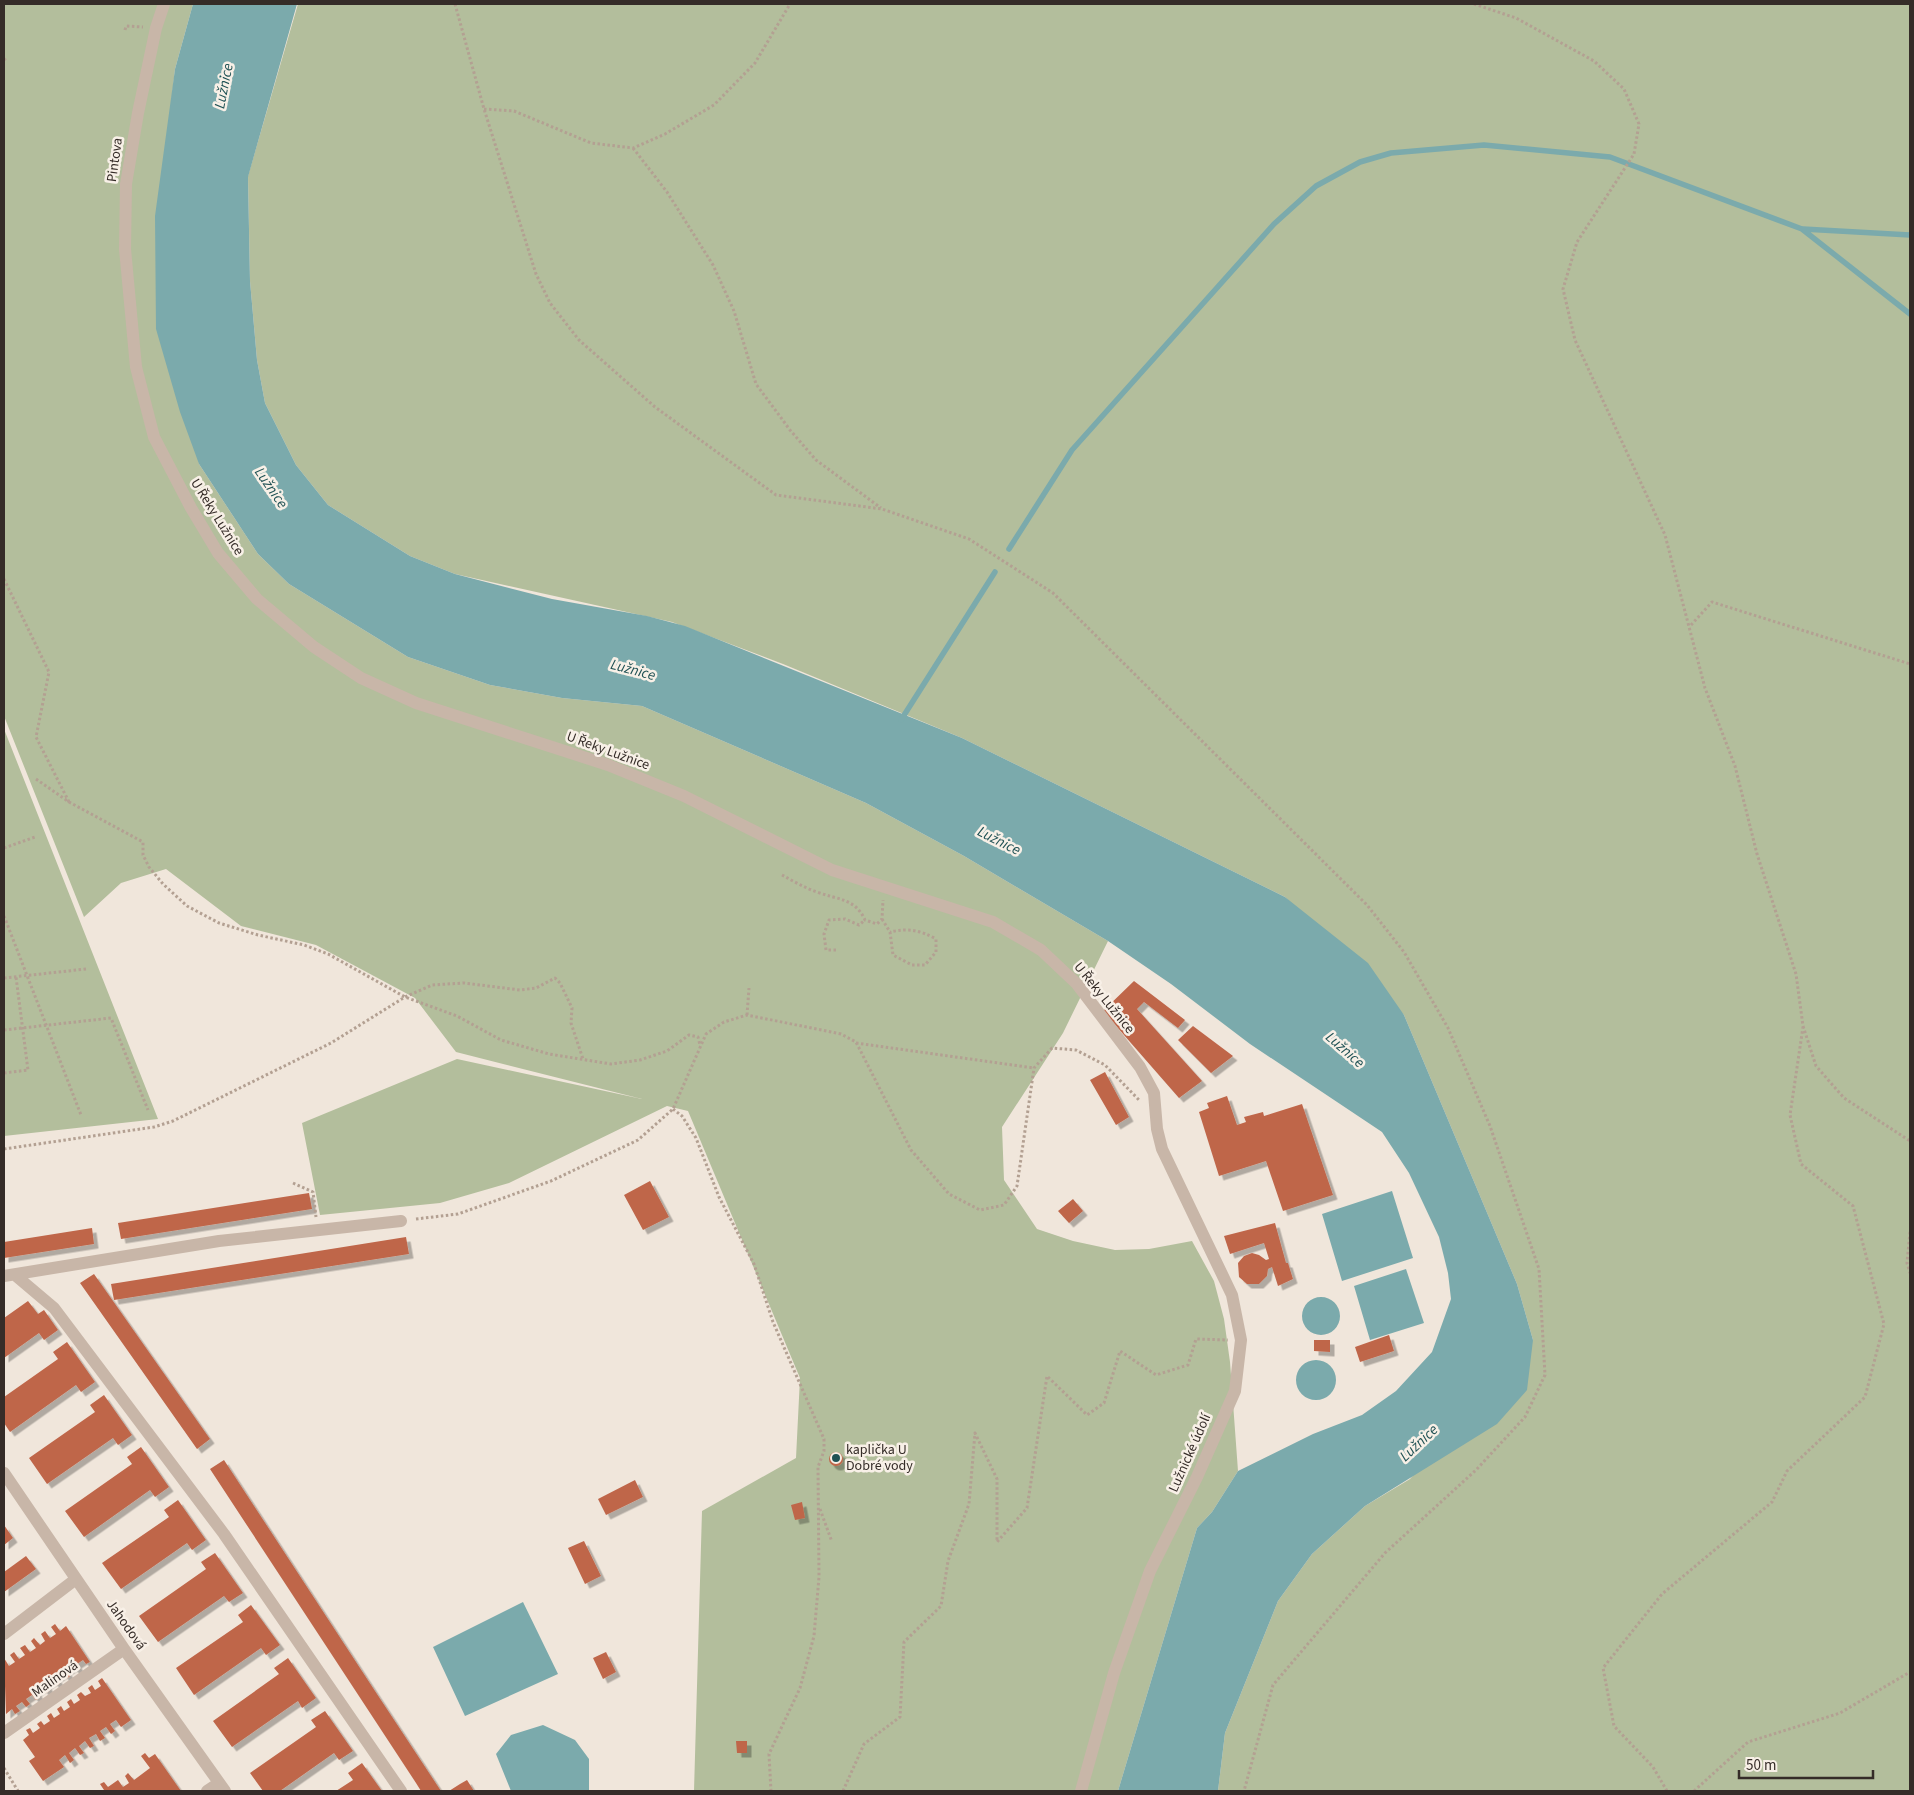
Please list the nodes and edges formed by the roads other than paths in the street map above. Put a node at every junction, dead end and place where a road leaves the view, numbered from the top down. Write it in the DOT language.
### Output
graph roads {
  1 [pos="164,4"];
  2 [pos="131,324"];
  3 [pos="1157,1129"];
  4 [pos="401,1221"];
  5 [pos="9,1276"];
  6 [pos="4,1473"];
  7 [pos="76,1579"];
  8 [pos="4,1634"];
  9 [pos="124,1650"];
  10 [pos="4,1733"];
  11 [pos="222,1787"];
  12 [pos="207,1791"];
  13 [pos="401,1791"];
  14 [pos="1081,1791"];
  1 -- 2 [label="street, Pintova"];
  2 -- 3 [label="street, U Řeky Lužnice"];
  3 -- 14 [label="street, Lužnické údolí"];
  4 -- 5 [label="street"];
  5 -- 13 [label="street"];
  6 -- 7 [label="street, Jahodová"];
  7 -- 8 [label="street"];
  7 -- 9 [label="street, Jahodová"];
  9 -- 10 [label="street, Malinová"];
  9 -- 11 [label="street, Jahodová"];
  11 -- 12 [label="street"];
}
